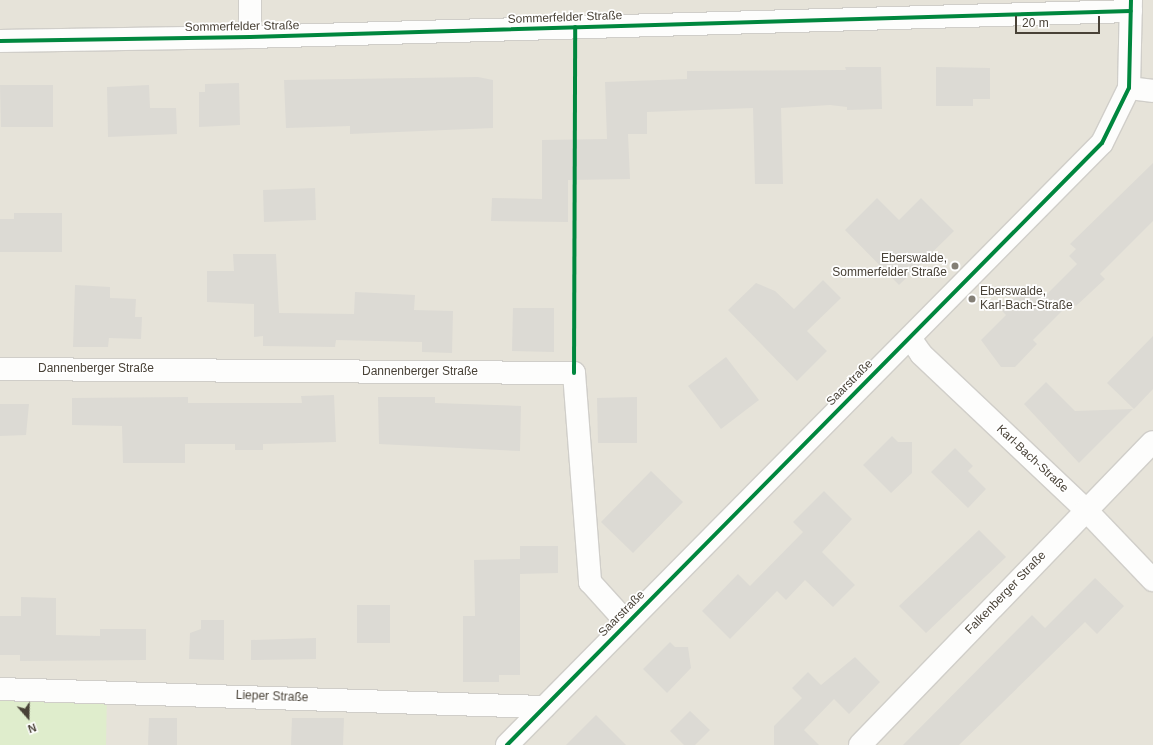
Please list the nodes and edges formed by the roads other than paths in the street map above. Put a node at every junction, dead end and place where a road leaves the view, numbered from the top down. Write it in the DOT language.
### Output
graph roads {
  1 [pos="250,0"];
  2 [pos="1131,6"];
  3 [pos="250,37"];
  4 [pos="0,41"];
  5 [pos="1130,88"];
  6 [pos="1153,91"];
  7 [pos="910,338"];
  8 [pos="0,369"];
  9 [pos="1153,442"];
  10 [pos="1086,510"];
  11 [pos="1153,580"];
  12 [pos="628,623"];
  13 [pos="0,689"];
  14 [pos="544,707"];
  15 [pos="507,745"];
  16 [pos="860,745"];
  1 -- 3 [label="street"];
  2 -- 3 [label="street, Sommerfelder Straße"];
  2 -- 5 [label="street, Saarstraße"];
  3 -- 4 [label="street, Sommerfelder Straße"];
  5 -- 6 [label="street"];
  5 -- 7 [label="street, Saarstraße"];
  7 -- 10 [label="street, Karl-Bach-Straße"];
  7 -- 12 [label="street, Saarstraße"];
  8 -- 12 [label="street, Dannenberger Straße"];
  9 -- 10 [label="street, Falkenberger Straße"];
  10 -- 11 [label="street, Karl-Bach-Straße"];
  10 -- 16 [label="street, Falkenberger Straße"];
  12 -- 14 [label="street, Saarstraße"];
  13 -- 14 [label="street, Lieper Straße"];
  14 -- 15 [label="street, Saarstraße"];
}
